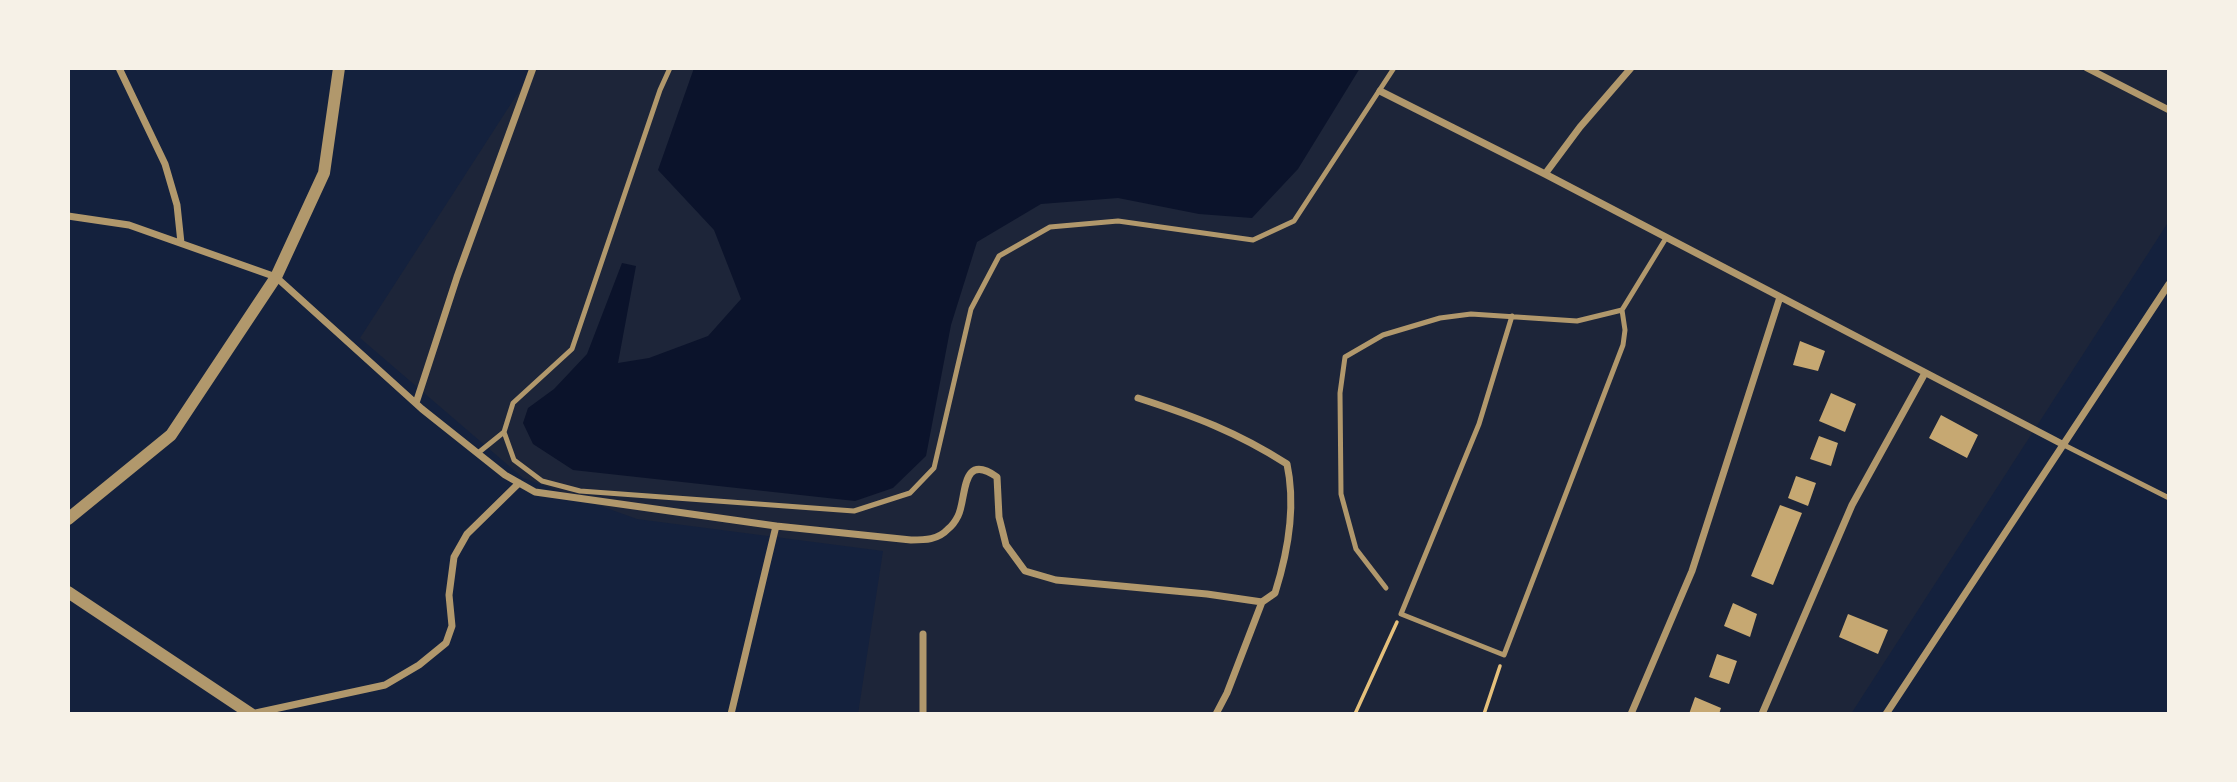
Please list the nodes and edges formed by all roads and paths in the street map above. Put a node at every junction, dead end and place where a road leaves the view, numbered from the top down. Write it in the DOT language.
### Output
graph roads {
  1 [pos="119,68"];
  2 [pos="340,68"];
  3 [pos="533,68"];
  4 [pos="670,68"];
  5 [pos="1394,68"];
  6 [pos="1631,68"];
  7 [pos="2087,68"];
  8 [pos="1380,91"];
  9 [pos="2169,110"];
  10 [pos="1545,174"];
  11 [pos="68,216"];
  12 [pos="1666,238"];
  13 [pos="181,243"];
  14 [pos="276,277"];
  15 [pos="2169,284"];
  16 [pos="1780,297"];
  17 [pos="1622,310"];
  18 [pos="1513,316"];
  19 [pos="1926,373"];
  20 [pos="1138,398"];
  21 [pos="416,403"];
  22 [pos="504,432"];
  23 [pos="2064,445"];
  24 [pos="478,453"];
  25 [pos="519,483"];
  26 [pos="2169,498"];
  27 [pos="68,519"];
  28 [pos="776,526"];
  29 [pos="1386,588"];
  30 [pos="68,592"];
  31 [pos="1262,602"];
  32 [pos="1401,614"];
  33 [pos="923,634"];
  34 [pos="1504,655"];
  35 [pos="251,714"];
  36 [pos="731,714"];
  37 [pos="923,714"];
  38 [pos="1216,714"];
  39 [pos="1355,714"];
  40 [pos="1484,714"];
  41 [pos="1631,714"];
  42 [pos="1762,714"];
  43 [pos="1886,714"];
  1 -- 13 [label="street"];
  2 -- 14 [label="street"];
  3 -- 21 [label="street"];
  4 -- 22 [label="lane"];
  5 -- 8 [label="lane"];
  6 -- 10 [label="street"];
  7 -- 9 [label="street"];
  8 -- 10 [label="street"];
  8 -- 22 [label="lane"];
  10 -- 12 [label="street"];
  11 -- 13 [label="street"];
  12 -- 16 [label="street"];
  12 -- 17 [label="lane"];
  13 -- 14 [label="street"];
  14 -- 21 [label="street"];
  14 -- 27 [label="street"];
  15 -- 23 [label="street"];
  16 -- 19 [label="street"];
  16 -- 41 [label="street"];
  17 -- 18 [label="lane"];
  17 -- 34 [label="lane"];
  18 -- 29 [label="lane"];
  18 -- 32 [label="lane"];
  19 -- 23 [label="street"];
  19 -- 42 [label="street"];
  20 -- 31 [label="street"];
  21 -- 24 [label="street"];
  22 -- 24 [label="lane"];
  23 -- 26 [label="lane"];
  23 -- 43 [label="street"];
  24 -- 25 [label="street"];
  25 -- 28 [label="street"];
  25 -- 35 [label="street"];
  28 -- 31 [label="street"];
  28 -- 36 [label="street"];
  30 -- 35 [label="street"];
  31 -- 38 [label="street"];
  32 -- 34 [label="lane"];
  32 -- 39 [label="path"];
  33 -- 37 [label="street"];
  34 -- 40 [label="path"];
}
